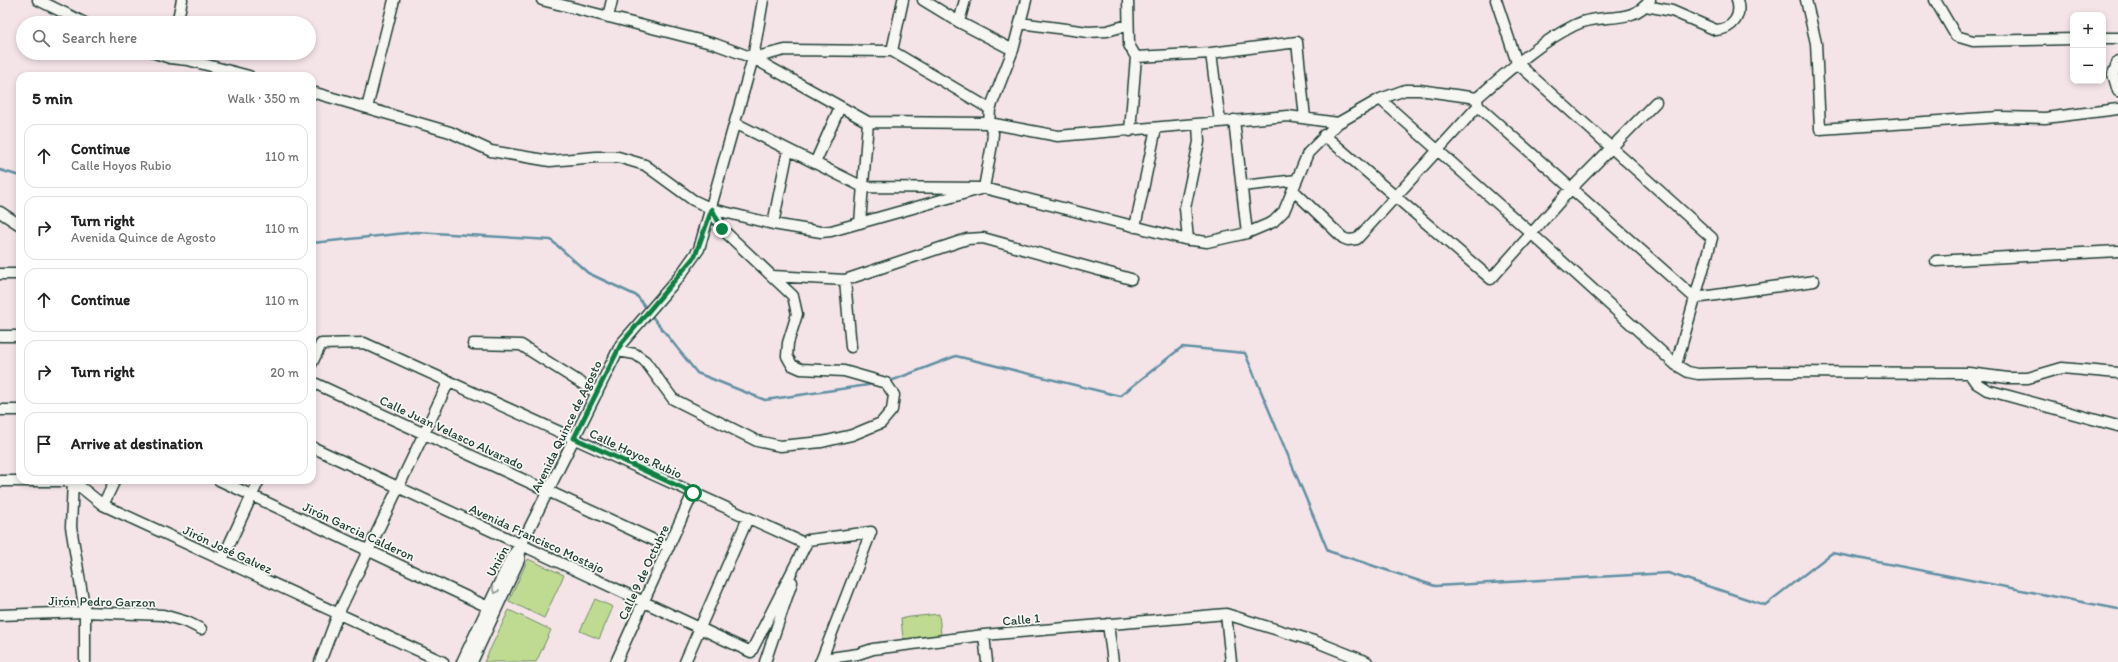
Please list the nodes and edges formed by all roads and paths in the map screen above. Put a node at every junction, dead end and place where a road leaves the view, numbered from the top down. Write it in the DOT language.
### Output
graph roads {
  1 [pos="38,0"];
  2 [pos="182,0"];
  3 [pos="394,0"];
  4 [pos="542,0"];
  5 [pos="612,0"];
  6 [pos="763,0"];
  7 [pos="903,0"];
  8 [pos="923,0"];
  9 [pos="965,0"];
  10 [pos="1026,0"];
  11 [pos="1128,0"];
  12 [pos="1496,0"];
  13 [pos="1737,0"];
  14 [pos="1806,0"];
  15 [pos="1936,0"];
  16 [pos="1648,3"];
  17 [pos="71,16"];
  18 [pos="179,16"];
  19 [pos="608,17"];
  20 [pos="959,22"];
  21 [pos="1020,23"];
  22 [pos="1128,25"];
  23 [pos="2106,38"];
  24 [pos="2118,38"];
  25 [pos="2070,39"];
  26 [pos="1013,50"];
  27 [pos="892,52"];
  28 [pos="1211,53"];
  29 [pos="1136,57"];
  30 [pos="753,58"];
  31 [pos="188,60"];
  32 [pos="2118,62"];
  33 [pos="1517,63"];
  34 [pos="234,72"];
  35 [pos="2118,91"];
  36 [pos="316,93"];
  37 [pos="1380,99"];
  38 [pos="1478,102"];
  39 [pos="1656,102"];
  40 [pos="840,107"];
  41 [pos="367,108"];
  42 [pos="990,109"];
  43 [pos="2118,109"];
  44 [pos="1305,118"];
  45 [pos="1234,120"];
  46 [pos="868,122"];
  47 [pos="1220,122"];
  48 [pos="735,123"];
  49 [pos="989,123"];
  50 [pos="1338,123"];
  51 [pos="1198,124"];
  52 [pos="1156,128"];
  53 [pos="1130,131"];
  54 [pos="1324,135"];
  55 [pos="1611,147"];
  56 [pos="788,150"];
  57 [pos="1438,151"];
  58 [pos="815,163"];
  59 [pos="1297,180"];
  60 [pos="1242,186"];
  61 [pos="863,187"];
  62 [pos="984,188"];
  63 [pos="1293,190"];
  64 [pos="1570,190"];
  65 [pos="1396,197"];
  66 [pos="712,209"];
  67 [pos="0,212"];
  68 [pos="16,222"];
  69 [pos="860,223"];
  70 [pos="773,224"];
  71 [pos="1134,227"];
  72 [pos="1247,233"];
  73 [pos="1532,234"];
  74 [pos="1188,240"];
  75 [pos="2118,251"];
  76 [pos="1936,261"];
  77 [pos="0,274"];
  78 [pos="16,274"];
  79 [pos="773,276"];
  80 [pos="1130,279"];
  81 [pos="845,280"];
  82 [pos="1814,281"];
  83 [pos="1695,298"];
  84 [pos="0,336"];
  85 [pos="16,336"];
  86 [pos="473,344"];
  87 [pos="851,348"];
  88 [pos="618,351"];
  89 [pos="316,355"];
  90 [pos="1676,365"];
  91 [pos="1969,373"];
  92 [pos="2118,373"];
  93 [pos="449,381"];
  94 [pos="316,384"];
  95 [pos="597,393"];
  96 [pos="0,410"];
  97 [pos="16,410"];
  98 [pos="2118,426"];
  99 [pos="424,433"];
  100 [pos="574,438"];
  101 [pos="316,449"];
  102 [pos="0,481"];
  103 [pos="16,481"];
  104 [pos="73,484"];
  105 [pos="77,484"];
  106 [pos="112,484"];
  107 [pos="228,484"];
  108 [pos="257,484"];
  109 [pos="399,488"];
  110 [pos="548,491"];
  111 [pos="693,493"];
  112 [pos="253,495"];
  113 [pos="103,505"];
  114 [pos="748,518"];
  115 [pos="806,544"];
  116 [pos="521,545"];
  117 [pos="669,547"];
  118 [pos="369,550"];
  119 [pos="222,560"];
  120 [pos="643,602"];
  121 [pos="488,607"];
  122 [pos="85,612"];
  123 [pos="338,614"];
  124 [pos="1226,614"];
  125 [pos="0,615"];
  126 [pos="1108,624"];
  127 [pos="700,628"];
  128 [pos="201,629"];
  129 [pos="984,635"];
  130 [pos="830,636"];
  131 [pos="844,656"];
  132 [pos="858,658"];
  133 [pos="820,661"];
  134 [pos="85,662"];
  135 [pos="320,662"];
  136 [pos="443,662"];
  137 [pos="462,662"];
  138 [pos="472,662"];
  139 [pos="616,662"];
  140 [pos="685,662"];
  141 [pos="765,662"];
  142 [pos="987,662"];
  143 [pos="1113,662"];
  144 [pos="1231,662"];
  145 [pos="1367,662"];
  1 -- 17 [label="street"];
  2 -- 18 [label="street"];
  3 -- 41 [label="street"];
  4 -- 19 [label="street"];
  5 -- 19 [label="street"];
  6 -- 30 [label="street, Avenida Quince de Agosto"];
  7 -- 27 [label="street"];
  8 -- 20 [label="street"];
  9 -- 20 [label="street"];
  10 -- 21 [label="street"];
  11 -- 22 [label="street"];
  12 -- 33 [label="street"];
  13 -- 16 [label="street"];
  14 -- 43 [label="street"];
  15 -- 25 [label="street"];
  16 -- 33 [label="street"];
  19 -- 30 [label="street"];
  20 -- 26 [label="street"];
  21 -- 22 [label="street"];
  21 -- 26 [label="street"];
  22 -- 29 [label="street"];
  23 -- 24 [label="street"];
  26 -- 42 [label="street"];
  27 -- 30 [label="street"];
  27 -- 42 [label="street"];
  28 -- 29 [label="street"];
  28 -- 44 [label="street"];
  28 -- 47 [label="street"];
  29 -- 53 [label="street"];
  30 -- 40 [label="street"];
  30 -- 48 [label="street, Avenida Quince de Agosto"];
  31 -- 34 [label="street"];
  32 -- 35 [label="street"];
  33 -- 38 [label="street"];
  33 -- 55 [label="street"];
  36 -- 41 [label="street"];
  37 -- 38 [label="street"];
  37 -- 50 [label="street"];
  37 -- 57 [label="street"];
  38 -- 57 [label="street"];
  38 -- 64 [label="street"];
  39 -- 55 [label="street"];
  40 -- 46 [label="street"];
  40 -- 58 [label="street"];
  41 -- 66 [label="street"];
  42 -- 49 [label="street"];
  44 -- 45 [label="street"];
  44 -- 50 [label="street"];
  45 -- 47 [label="street"];
  45 -- 60 [label="street"];
  46 -- 49 [label="street"];
  46 -- 61 [label="street"];
  47 -- 51 [label="street"];
  48 -- 56 [label="street"];
  48 -- 66 [label="street, Avenida Quince de Agosto"];
  49 -- 53 [label="street"];
  49 -- 62 [label="street"];
  50 -- 54 [label="street"];
  51 -- 52 [label="street"];
  51 -- 74 [label="street"];
  52 -- 53 [label="street"];
  52 -- 71 [label="street"];
  54 -- 59 [label="street"];
  54 -- 65 [label="street"];
  55 -- 64 [label="street"];
  55 -- 83 [label="street"];
  56 -- 58 [label="street"];
  56 -- 70 [label="street"];
  57 -- 65 [label="street"];
  57 -- 73 [label="street"];
  58 -- 61 [label="street"];
  59 -- 60 [label="street"];
  59 -- 63 [label="street"];
  60 -- 72 [label="street"];
  61 -- 62 [label="street"];
  61 -- 69 [label="street"];
  62 -- 69 [label="street"];
  62 -- 71 [label="street"];
  63 -- 65 [label="street"];
  63 -- 72 [label="street"];
  64 -- 73 [label="street"];
  64 -- 83 [label="street"];
  65 -- 73 [label="street"];
  66 -- 70 [label="street"];
  66 -- 79 [label="street"];
  66 -- 88 [label="street, Avenida Quince de Agosto"];
  67 -- 68 [label="street"];
  69 -- 70 [label="street"];
  71 -- 74 [label="street"];
  72 -- 74 [label="street"];
  73 -- 90 [label="street"];
  75 -- 76 [label="street"];
  77 -- 78 [label="street"];
  79 -- 81 [label="street"];
  79 -- 88 [label="street"];
  80 -- 81 [label="street"];
  81 -- 87 [label="street"];
  82 -- 83 [label="street"];
  83 -- 90 [label="street"];
  84 -- 85 [label="street"];
  86 -- 95 [label="street"];
  88 -- 95 [label="street, Avenida Quince de Agosto"];
  89 -- 93 [label="street, Calle Hoyos Rubio"];
  90 -- 91 [label="street"];
  91 -- 92 [label="street"];
  91 -- 98 [label="street"];
  93 -- 99 [label="street"];
  93 -- 100 [label="street, Calle Hoyos Rubio"];
  94 -- 99 [label="street, Calle Juan Velasco Alvarado"];
  95 -- 100 [label="street, Avenida Quince de Agosto"];
  96 -- 97 [label="street"];
  99 -- 109 [label="street"];
  99 -- 110 [label="street, Calle Juan Velasco Alvarado"];
  100 -- 110 [label="street, Avenida Quince de Agosto"];
  100 -- 111 [label="street, Calle Hoyos Rubio"];
  101 -- 109 [label="street, Avenida Francisco Mostajo"];
  102 -- 103 [label="street"];
  104 -- 122 [label="street"];
  105 -- 113 [label="street, Jirón José Galvez"];
  106 -- 113 [label="street"];
  107 -- 112 [label="street, Jirón Garcia Calderon"];
  108 -- 112 [label="street"];
  109 -- 116 [label="street, Avenida Francisco Mostajo"];
  109 -- 118 [label="street"];
  110 -- 116 [label="street, Avenida Quince de Agosto"];
  110 -- 117 [label="street, Calle Juan Velasco Alvarado"];
  111 -- 114 [label="street, Calle Hoyos Rubio"];
  111 -- 117 [label="street, Calle 9 de Octubre"];
  112 -- 118 [label="street, Jirón Garcia Calderon"];
  112 -- 119 [label="street"];
  113 -- 119 [label="street, Jirón José Galvez"];
  114 -- 115 [label="street, Calle Hoyos Rubio"];
  114 -- 127 [label="street"];
  115 -- 127 [label="street, Avenida Francisco Mostajo"];
  115 -- 130 [label="street"];
  115 -- 141 [label="street"];
  116 -- 120 [label="street, Avenida Francisco Mostajo"];
  116 -- 121 [label="street, Unión, one-way"];
  116 -- 138 [label="street, Unión"];
  117 -- 120 [label="street, Calle 9 de Octubre"];
  118 -- 121 [label="street, Jirón Garcia Calderon"];
  118 -- 123 [label="street"];
  119 -- 123 [label="street, Jirón José Galvez"];
  120 -- 127 [label="street, Avenida Francisco Mostajo"];
  120 -- 139 [label="street, Calle 9 de Octubre"];
  121 -- 137 [label="street, Unión"];
  122 -- 125 [label="street, Jirón Pedro Garzon"];
  122 -- 128 [label="street, Jirón Pedro Garzon"];
  122 -- 134 [label="street"];
  123 -- 135 [label="street"];
  123 -- 136 [label="street, Jirón José Galvez"];
  124 -- 126 [label="street, Calle 1"];
  124 -- 144 [label="street"];
  124 -- 145 [label="street"];
  126 -- 129 [label="street, Calle 1"];
  126 -- 143 [label="street"];
  127 -- 140 [label="street"];
  129 -- 132 [label="street, Calle 1"];
  129 -- 142 [label="street"];
  130 -- 131 [label="street"];
  130 -- 133 [label="street"];
  131 -- 132 [label="street, Calle 1"];
  131 -- 133 [label="street, Calle 1"];
}
